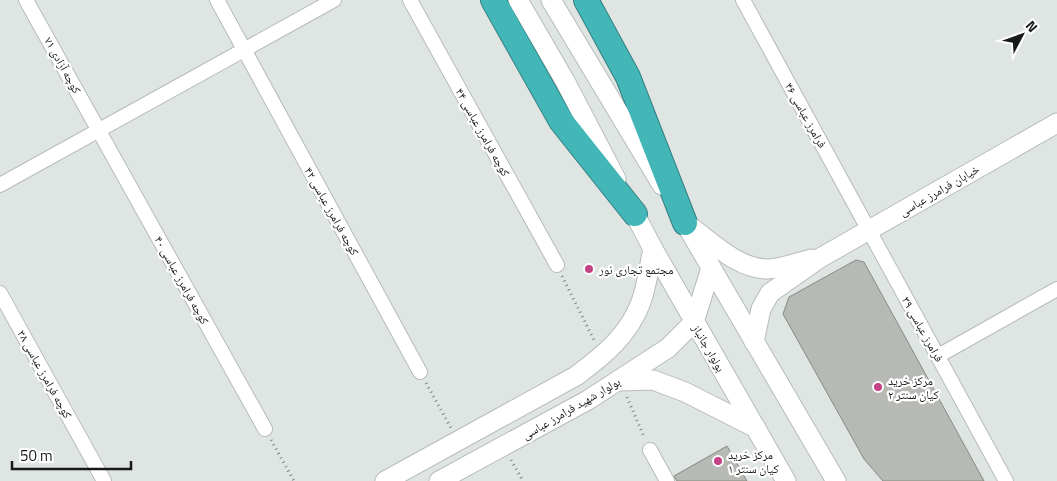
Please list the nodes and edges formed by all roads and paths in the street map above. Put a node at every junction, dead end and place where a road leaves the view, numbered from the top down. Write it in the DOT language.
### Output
graph roads {
  1 [pos="26,0"];
  2 [pos="217,0"];
  3 [pos="334,0"];
  4 [pos="410,0"];
  5 [pos="493,0"];
  6 [pos="518,0"];
  7 [pos="551,0"];
  8 [pos="586,0"];
  9 [pos="743,0"];
  10 [pos="244,50"];
  11 [pos="1056,127"];
  12 [pos="99,130"];
  13 [pos="0,185"];
  14 [pos="635,214"];
  15 [pos="685,222"];
  16 [pos="869,230"];
  17 [pos="653,250"];
  18 [pos="820,258"];
  19 [pos="556,265"];
  20 [pos="711,268"];
  21 [pos="1057,289"];
  22 [pos="0,293"];
  23 [pos="694,322"];
  24 [pos="754,342"];
  25 [pos="602,356"];
  26 [pos="938,356"];
  27 [pos="420,372"];
  28 [pos="620,381"];
  29 [pos="756,428"];
  30 [pos="265,429"];
  31 [pos="459,441"];
  32 [pos="504,446"];
  33 [pos="650,450"];
  34 [pos="104,481"];
  35 [pos="294,481"];
  36 [pos="385,481"];
  37 [pos="439,481"];
  38 [pos="523,481"];
  39 [pos="667,481"];
  40 [pos="786,481"];
  41 [pos="836,481"];
  42 [pos="1006,481"];
  1 -- 12 [label="street, کوچه آزادی ۷۱"];
  2 -- 10 [label="street, کوچه فرامرز عباسی ۴۲"];
  3 -- 10 [label="street"];
  4 -- 19 [label="street, کوچه فرامرز عباسی ۴۴"];
  5 -- 14 [label="highway"];
  6 -- 14 [label="main road, بولوار جانباز"];
  7 -- 15 [label="main road"];
  8 -- 15 [label="highway"];
  9 -- 16 [label="street, فرامرز عباسی ۴۶"];
  10 -- 12 [label="street"];
  10 -- 27 [label="street, کوچه فرامرز عباسی ۴۲"];
  11 -- 16 [label="main road, خیابان فرامرز عباسی"];
  12 -- 13 [label="street"];
  12 -- 30 [label="street, کوچه فرامرز عباسی ۴۰"];
  14 -- 17 [label="main road, بولوار جانباز"];
  15 -- 18 [label="main road"];
  15 -- 20 [label="main road"];
  16 -- 18 [label="main road, خیابان فرامرز عباسی"];
  16 -- 26 [label="street, فرامرز عباسی ۳۹"];
  17 -- 23 [label="main road, بولوار جانباز"];
  17 -- 25 [label="main road, بولوار شهید فرامرز عباسی"];
  18 -- 24 [label="main road"];
  19 -- 25 [label="path"];
  20 -- 23 [label="main road"];
  20 -- 24 [label="main road"];
  21 -- 26 [label="street"];
  22 -- 34 [label="street, کوچه فرامرز عباسی ۳۸"];
  23 -- 28 [label="main road, بولوار شهید فرامرز عباسی"];
  23 -- 29 [label="main road, بولوار جانباز"];
  24 -- 41 [label="main road"];
  25 -- 28 [label="main road"];
  25 -- 31 [label="main road, بولوار شهید فرامرز عباسی"];
  26 -- 42 [label="street, فرامرز عباسی ۳۹"];
  27 -- 31 [label="path"];
  28 -- 29 [label="main road"];
  28 -- 32 [label="main road, بولوار شهید فرامرز عباسی"];
  28 -- 33 [label="path"];
  29 -- 40 [label="main road, بولوار جانباز"];
  30 -- 35 [label="path"];
  31 -- 36 [label="main road, بولوار شهید فرامرز عباسی"];
  32 -- 37 [label="main road, بولوار شهید فرامرز عباسی"];
  32 -- 38 [label="path"];
  33 -- 39 [label="street"];
}
